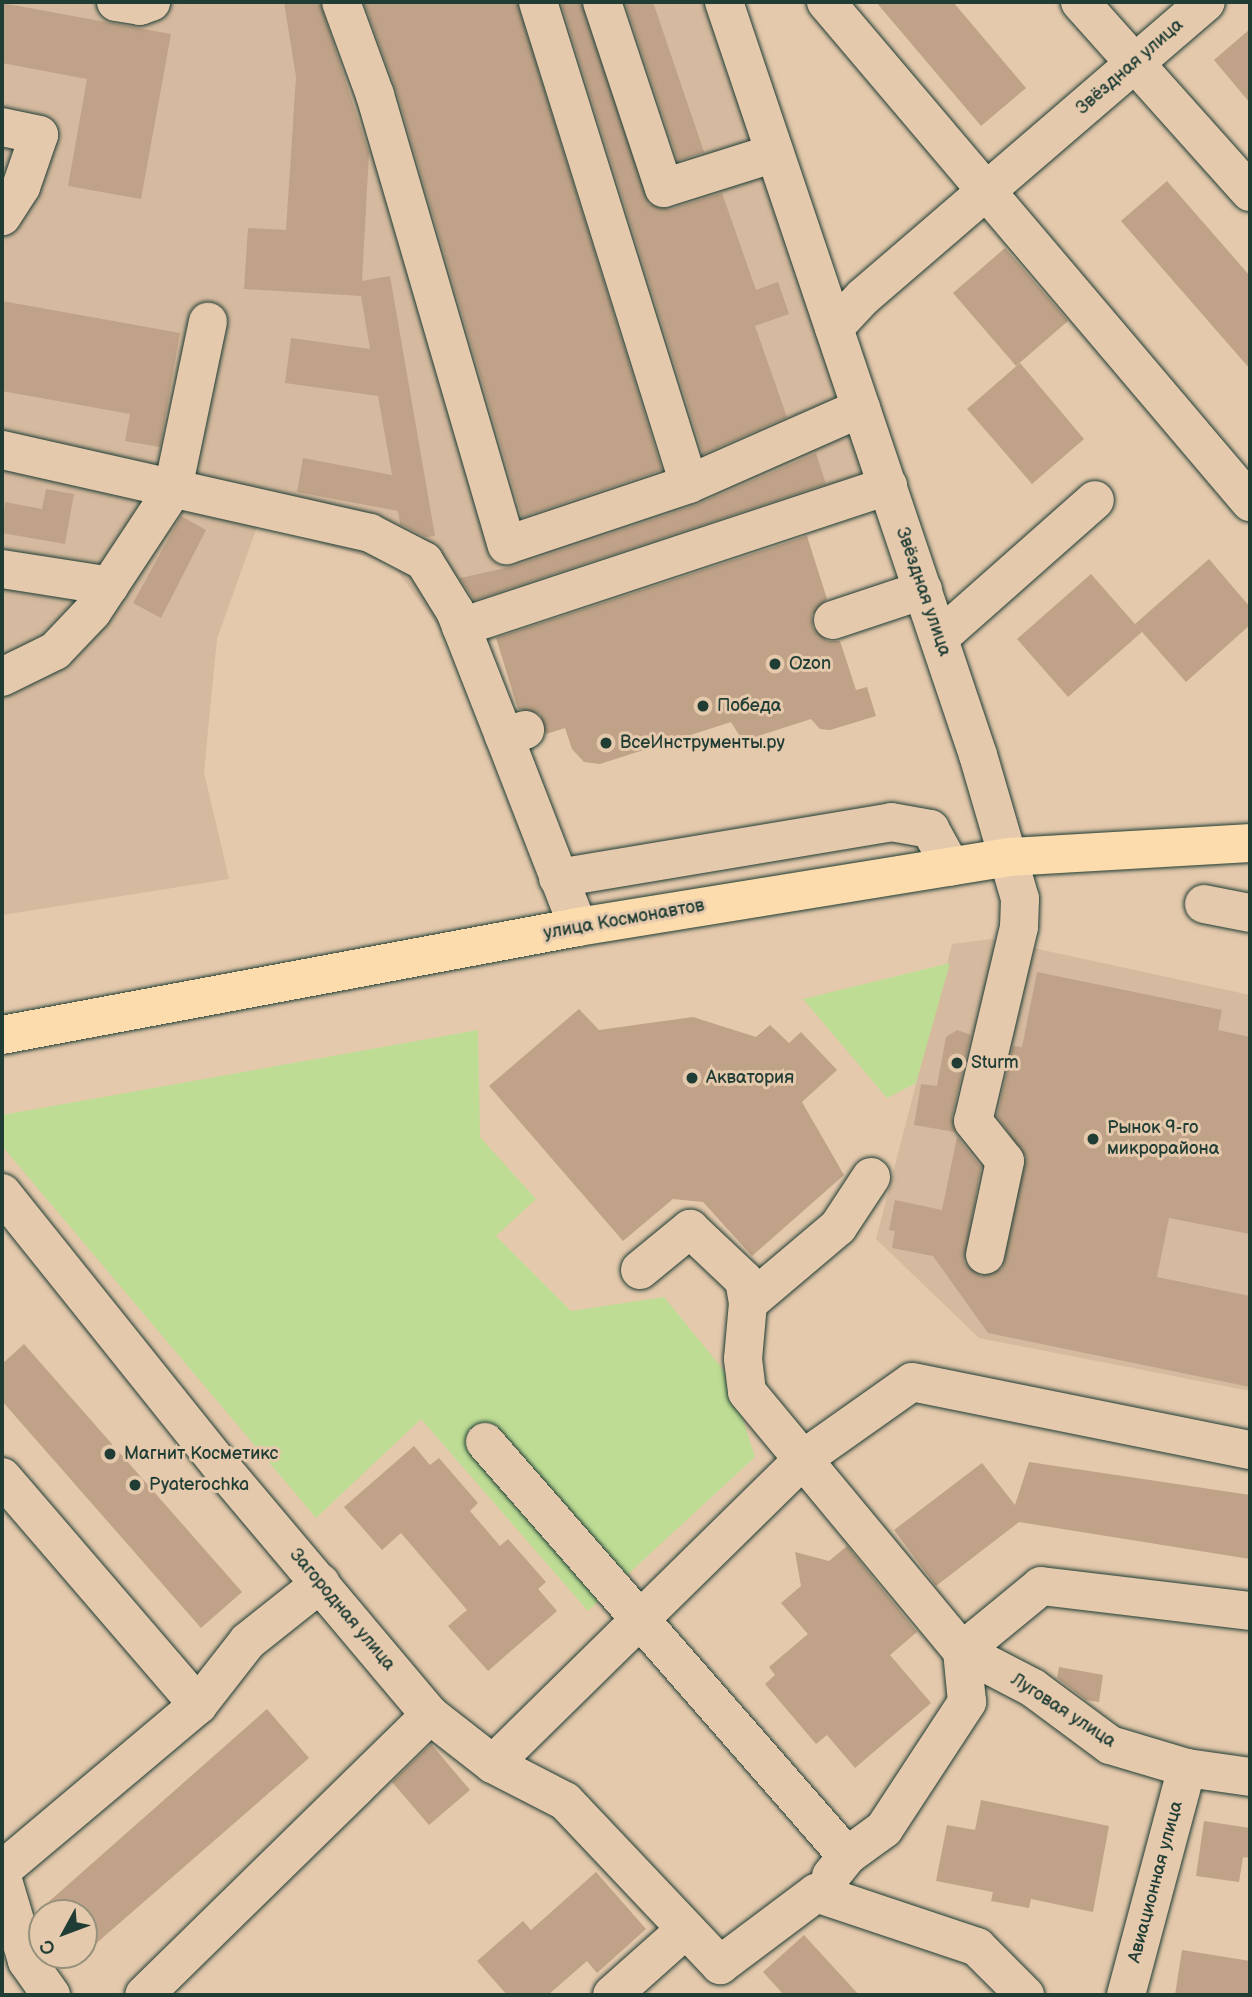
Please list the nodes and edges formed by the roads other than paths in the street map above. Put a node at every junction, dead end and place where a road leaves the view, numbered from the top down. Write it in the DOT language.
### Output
graph roads {
  1 [pos="116,2"];
  2 [pos="151,2"];
  3 [pos="341,2"];
  4 [pos="538,2"];
  5 [pos="602,2"];
  6 [pos="724,2"];
  7 [pos="826,2"];
  8 [pos="1080,2"];
  9 [pos="1206,2"];
  10 [pos="1134,64"];
  11 [pos="2,128"];
  12 [pos="775,153"];
  13 [pos="986,191"];
  14 [pos="1250,192"];
  15 [pos="2,216"];
  16 [pos="208,323"];
  17 [pos="834,328"];
  18 [pos="861,408"];
  19 [pos="2,450"];
  20 [pos="689,484"];
  21 [pos="888,486"];
  22 [pos="173,489"];
  23 [pos="1095,500"];
  24 [pos="1250,502"];
  25 [pos="2,569"];
  26 [pos="110,586"];
  27 [pos="923,590"];
  28 [pos="833,620"];
  29 [pos="461,627"];
  30 [pos="939,638"];
  31 [pos="2,677"];
  32 [pos="1250,844"];
  33 [pos="1009,857"];
  34 [pos="950,867"];
  35 [pos="558,878"];
  36 [pos="1205,904"];
  37 [pos="1250,913"];
  38 [pos="578,927"];
  39 [pos="2,1035"];
  40 [pos="871,1177"];
  41 [pos="2,1193"];
  42 [pos="985,1255"];
  43 [pos="640,1270"];
  44 [pos="748,1303"];
  45 [pos="485,1442"];
  46 [pos="1250,1450"];
  47 [pos="803,1459"];
  48 [pos="2,1477"];
  49 [pos="321,1583"];
  50 [pos="1250,1611"];
  51 [pos="640,1616"];
  52 [pos="962,1651"];
  53 [pos="198,1705"];
  54 [pos="430,1715"];
  55 [pos="493,1764"];
  56 [pos="1187,1768"];
  57 [pos="1250,1777"];
  58 [pos="847,1856"];
  59 [pos="2,1870"];
  60 [pos="2,1877"];
  61 [pos="816,1893"];
  62 [pos="686,1929"];
  63 [pos="51,1995"];
  64 [pos="144,1995"];
  65 [pos="612,1995"];
  66 [pos="1025,1995"];
  67 [pos="1126,1995"];
  1 -- 2 [label="street"];
  3 -- 20 [label="street"];
  4 -- 20 [label="street"];
  5 -- 12 [label="street"];
  6 -- 12 [label="street, Звёздная улица"];
  7 -- 13 [label="street"];
  8 -- 10 [label="street"];
  9 -- 10 [label="street, Звёздная улица"];
  10 -- 13 [label="street, Звёздная улица"];
  10 -- 14 [label="street"];
  11 -- 15 [label="street"];
  12 -- 17 [label="street, Звёздная улица"];
  13 -- 17 [label="street, Звёздная улица"];
  13 -- 24 [label="street"];
  16 -- 22 [label="street"];
  17 -- 18 [label="street, Звёздная улица"];
  18 -- 20 [label="street"];
  18 -- 21 [label="street, Звёздная улица"];
  19 -- 22 [label="street"];
  21 -- 27 [label="street, Звёздная улица"];
  21 -- 29 [label="street"];
  22 -- 26 [label="street"];
  22 -- 29 [label="street"];
  23 -- 30 [label="street"];
  25 -- 26 [label="street"];
  26 -- 31 [label="street"];
  27 -- 28 [label="street"];
  27 -- 30 [label="street, Звёздная улица"];
  29 -- 35 [label="street"];
  30 -- 33 [label="street, Звёздная улица"];
  32 -- 33 [label="main road, улица Космонавтов"];
  33 -- 34 [label="main road, улица Космонавтов"];
  33 -- 42 [label="street, Звёздная улица"];
  34 -- 35 [label="street"];
  34 -- 38 [label="main road, улица Космонавтов"];
  35 -- 38 [label="street"];
  36 -- 37 [label="street"];
  38 -- 39 [label="main road, улица Космонавтов"];
  40 -- 44 [label="street"];
  41 -- 49 [label="street, Загородная улица"];
  43 -- 44 [label="street"];
  44 -- 47 [label="street"];
  45 -- 51 [label="street"];
  46 -- 47 [label="street"];
  47 -- 51 [label="street"];
  47 -- 52 [label="street"];
  48 -- 53 [label="street"];
  49 -- 53 [label="street"];
  49 -- 54 [label="street, Загородная улица"];
  50 -- 52 [label="street"];
  51 -- 55 [label="street"];
  51 -- 58 [label="street"];
  52 -- 56 [label="street, Луговая улица"];
  52 -- 58 [label="street"];
  53 -- 59 [label="street"];
  54 -- 55 [label="street, Загородная улица"];
  54 -- 64 [label="street"];
  55 -- 62 [label="street, Загородная улица"];
  56 -- 57 [label="street, Луговая улица"];
  56 -- 67 [label="street, Авиационная улица"];
  58 -- 61 [label="street"];
  60 -- 63 [label="street"];
  61 -- 62 [label="street, Загородная улица"];
  61 -- 66 [label="street"];
  62 -- 65 [label="street"];
}
